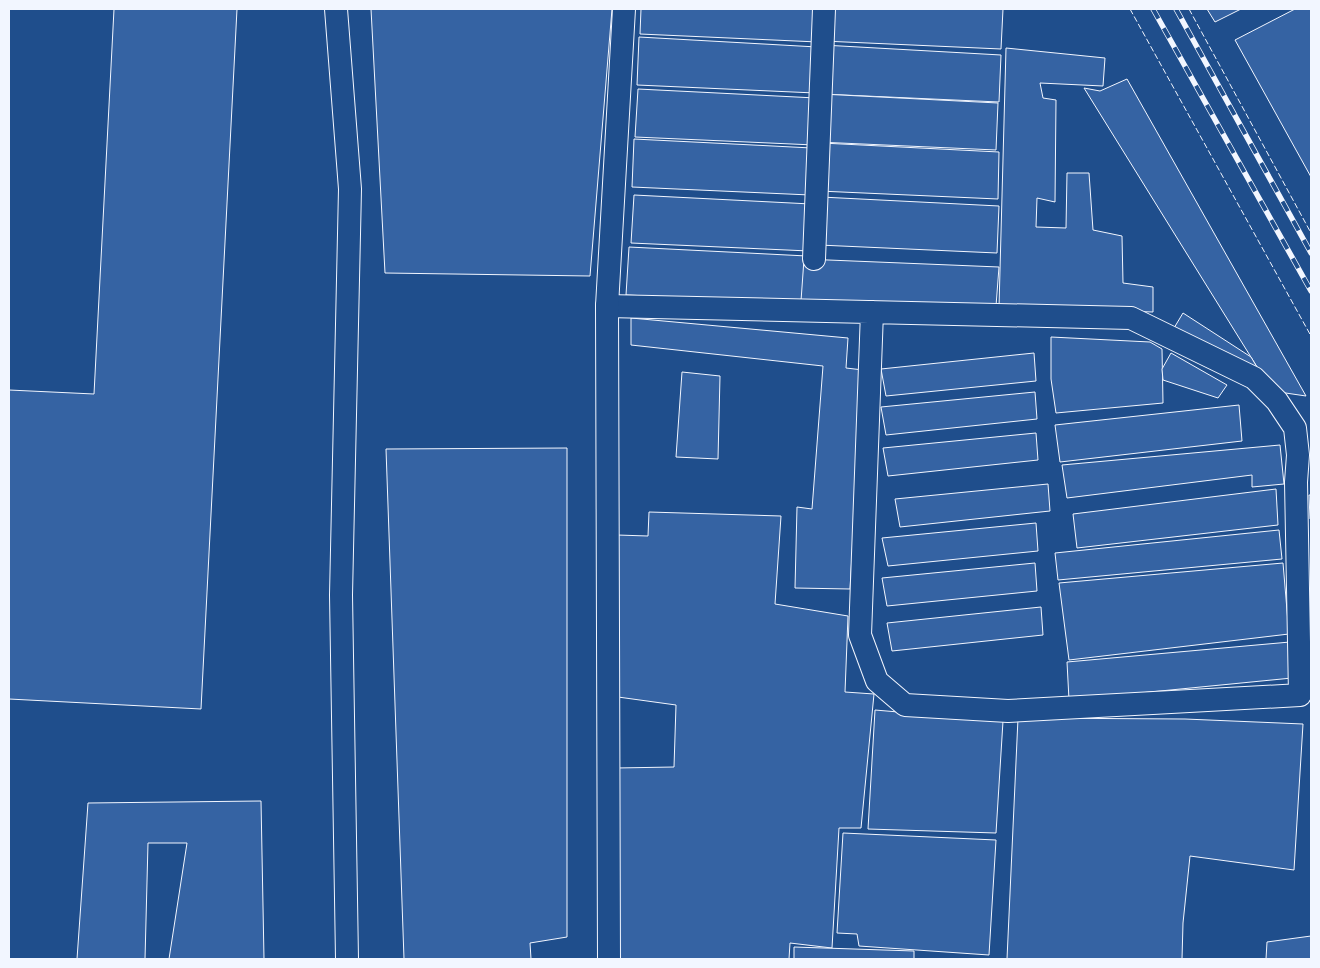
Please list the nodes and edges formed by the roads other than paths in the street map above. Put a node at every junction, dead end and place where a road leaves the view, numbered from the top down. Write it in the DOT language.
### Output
graph roads {
  1 [pos="336,9"];
  2 [pos="624,9"];
  3 [pos="824,9"];
  4 [pos="814,259"];
  5 [pos="607,306"];
  6 [pos="872,312"];
  7 [pos="1303,427"];
  8 [pos="347,959"];
  9 [pos="609,959"];
  1 -- 8 [label="street"];
  2 -- 5 [label="street"];
  3 -- 4 [label="street"];
  5 -- 6 [label="street"];
  5 -- 9 [label="street"];
  6 -- 7 [label="street"];
  6 -- 7 [label="street"];
}
